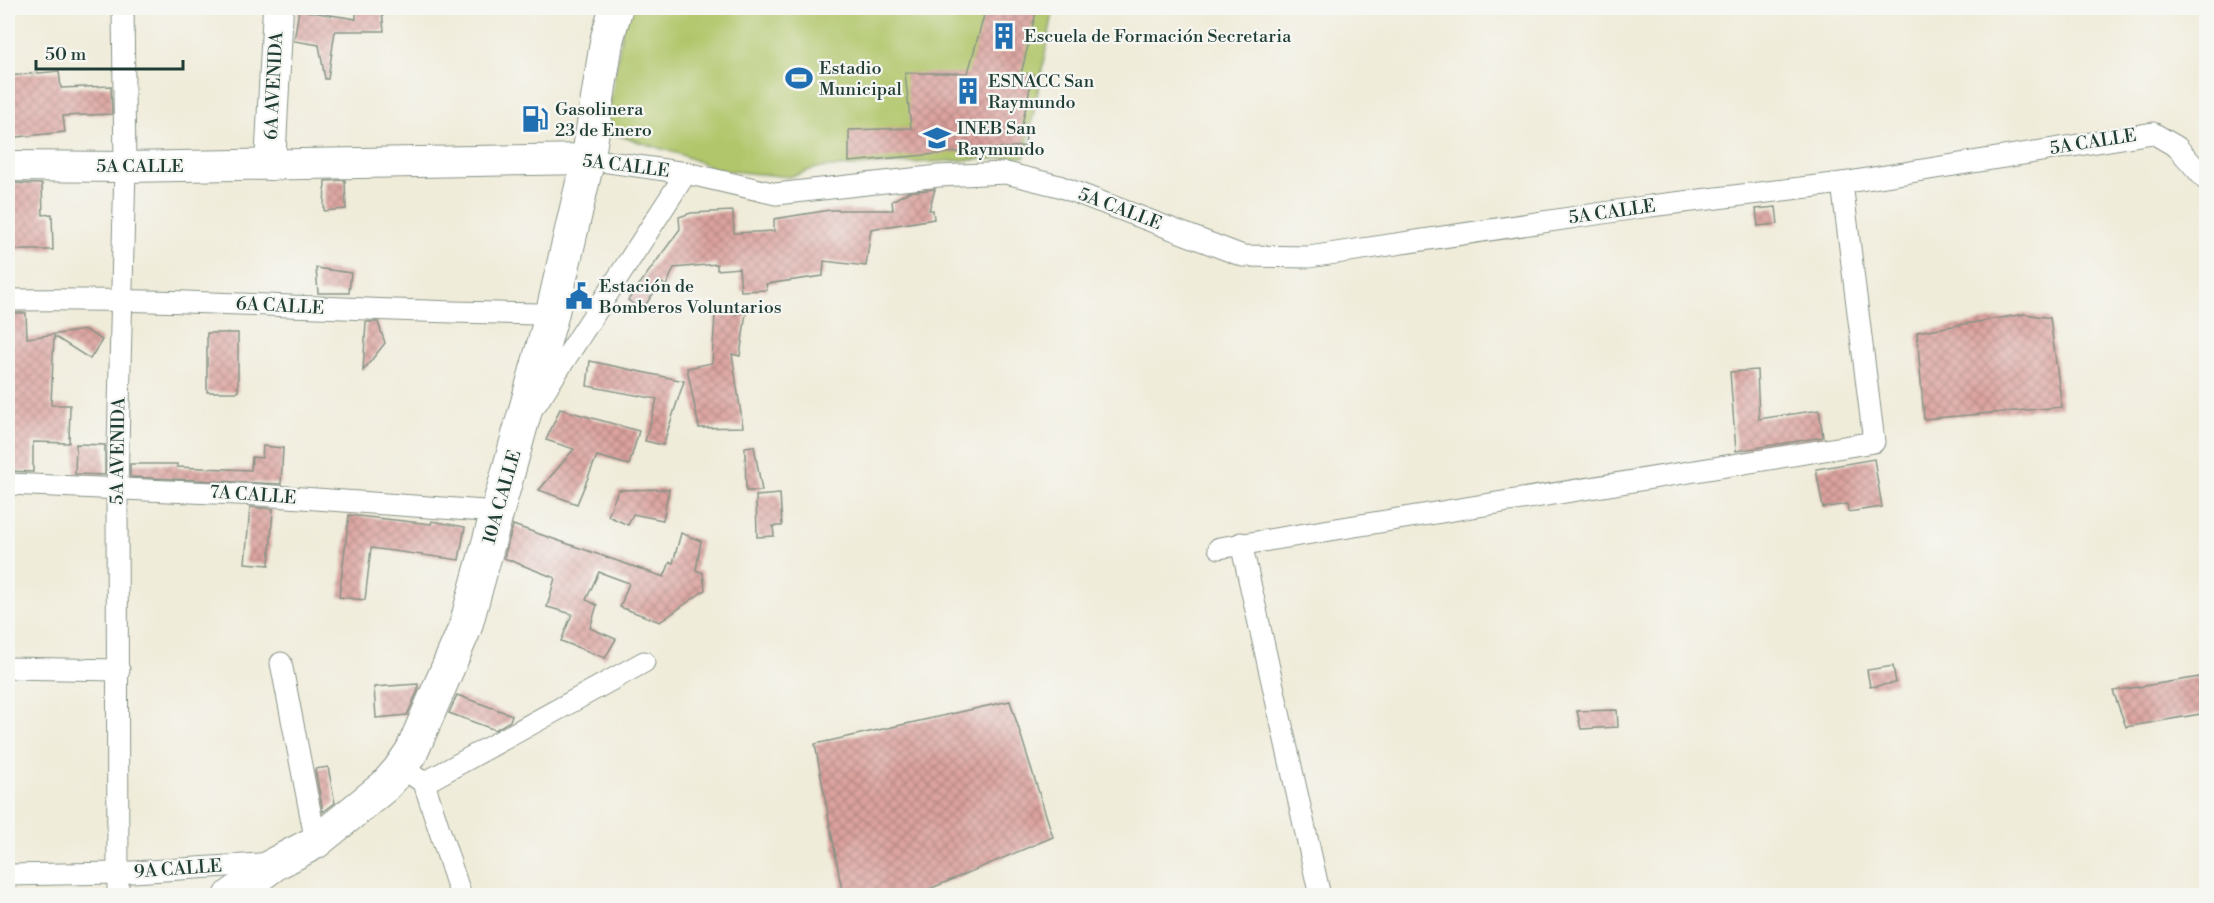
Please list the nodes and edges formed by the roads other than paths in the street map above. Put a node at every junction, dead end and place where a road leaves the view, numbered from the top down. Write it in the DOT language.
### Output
graph roads {
  1 [pos="123,8"];
  2 [pos="278,8"];
  3 [pos="616,8"];
  4 [pos="588,159"];
  5 [pos="270,165"];
  6 [pos="8,166"];
  7 [pos="125,167"];
  8 [pos="686,173"];
  9 [pos="2206,180"];
  10 [pos="1842,183"];
  11 [pos="123,298"];
  12 [pos="8,300"];
  13 [pos="552,314"];
  14 [pos="522,425"];
  15 [pos="8,484"];
  16 [pos="117,487"];
  17 [pos="498,512"];
  18 [pos="1241,543"];
  19 [pos="1219,548"];
  20 [pos="644,662"];
  21 [pos="281,663"];
  22 [pos="8,668"];
  23 [pos="119,670"];
  24 [pos="412,776"];
  25 [pos="316,842"];
  26 [pos="276,863"];
  27 [pos="117,873"];
  28 [pos="8,875"];
  29 [pos="118,896"];
  30 [pos="231,896"];
  31 [pos="461,896"];
  32 [pos="1320,896"];
  1 -- 7 [label="street, 5A AVENIDA"];
  2 -- 5 [label="street, 6A AVENIDA"];
  3 -- 4 [label="main road, 10A CALLE"];
  4 -- 5 [label="street, 5A CALLE"];
  4 -- 8 [label="street, 5A CALLE"];
  4 -- 13 [label="main road, 10A CALLE"];
  5 -- 7 [label="street, 5A CALLE"];
  6 -- 7 [label="street, 5A CALLE"];
  7 -- 11 [label="street, 5A AVENIDA"];
  8 -- 10 [label="street, 5A CALLE"];
  8 -- 14 [label="street"];
  9 -- 10 [label="street, 5A CALLE"];
  10 -- 18 [label="street"];
  11 -- 12 [label="street, 6A CALLE"];
  11 -- 13 [label="street, 6A CALLE"];
  11 -- 16 [label="street, 5A AVENIDA"];
  13 -- 14 [label="main road, 10A CALLE"];
  14 -- 17 [label="main road, 10A CALLE"];
  15 -- 16 [label="street, 7A CALLE"];
  16 -- 17 [label="street, 7A CALLE"];
  16 -- 23 [label="street, 5A AVENIDA"];
  17 -- 24 [label="main road, 10A CALLE"];
  18 -- 19 [label="street"];
  18 -- 32 [label="street"];
  20 -- 24 [label="street"];
  21 -- 25 [label="street"];
  22 -- 23 [label="street"];
  23 -- 27 [label="street, 5A AVENIDA"];
  24 -- 25 [label="main road, 10A CALLE"];
  24 -- 31 [label="street"];
  25 -- 26 [label="main road, 10A CALLE"];
  26 -- 27 [label="street, 9A CALLE"];
  26 -- 30 [label="main road, 10A CALLE"];
  27 -- 28 [label="street, 9A CALLE"];
  27 -- 29 [label="street, 5A AVENIDA"];
}
